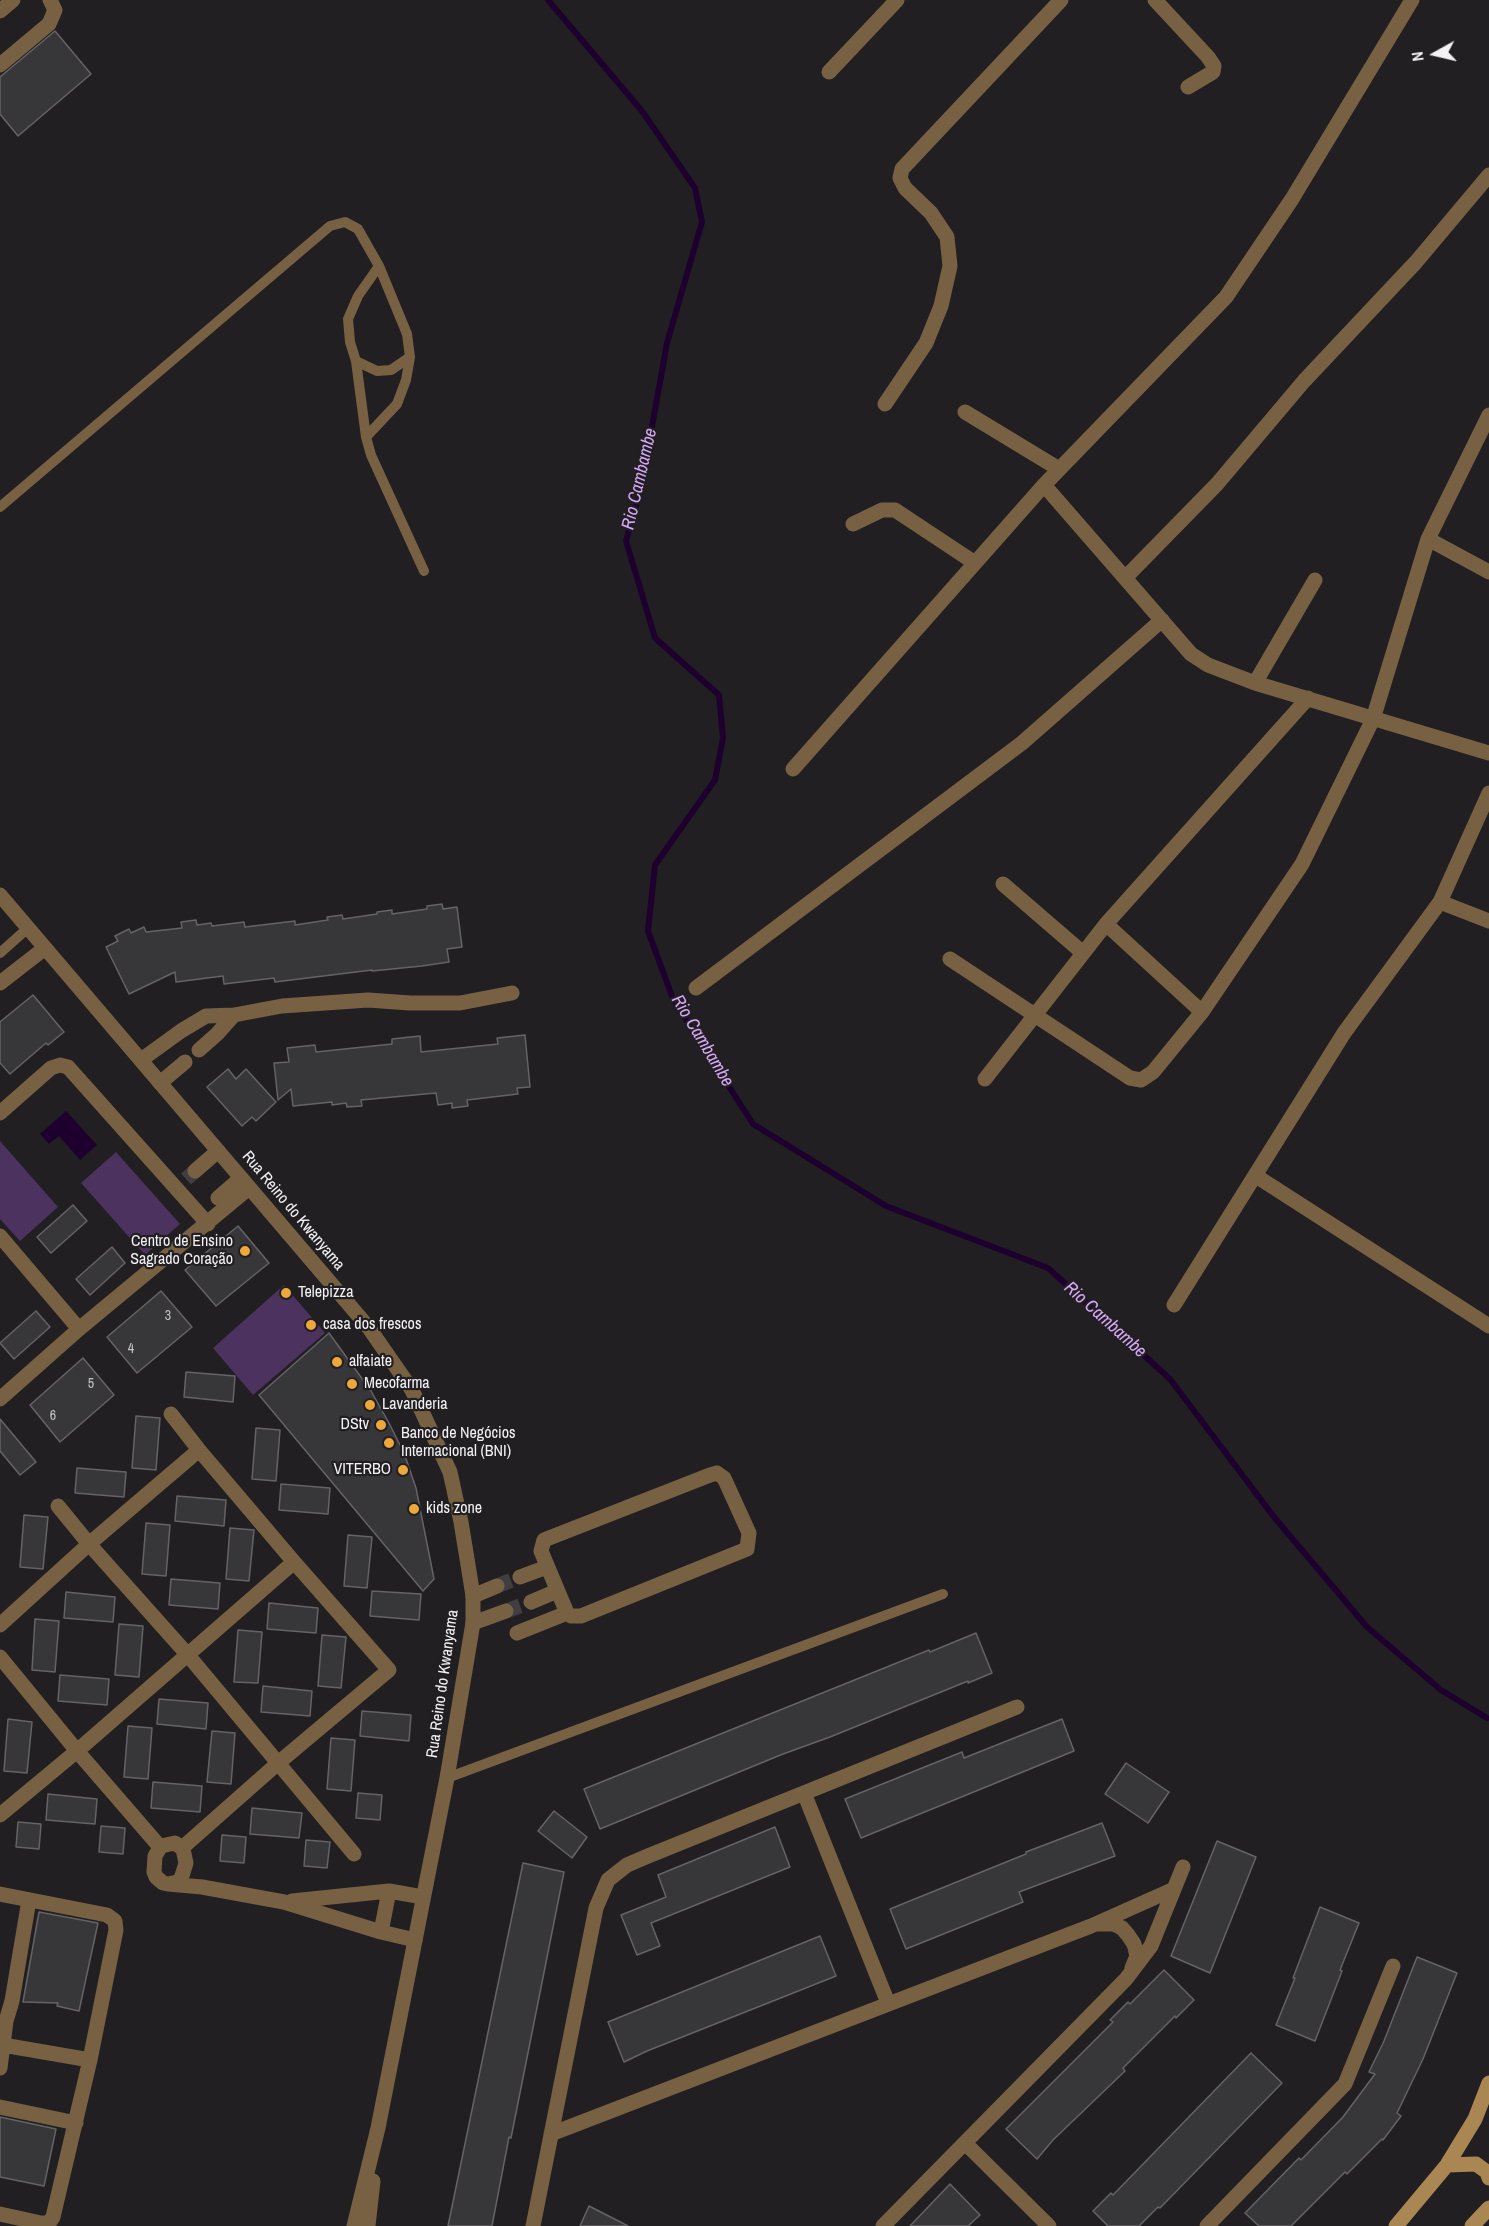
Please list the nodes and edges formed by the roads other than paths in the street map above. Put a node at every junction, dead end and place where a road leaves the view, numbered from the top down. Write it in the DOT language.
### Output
graph roads {
  1 [pos="13,0"];
  2 [pos="50,0"];
  3 [pos="897,0"];
  4 [pos="1061,0"];
  5 [pos="1155,0"];
  6 [pos="1412,0"];
  7 [pos="0,11"];
  8 [pos="0,65"];
  9 [pos="829,72"];
  10 [pos="1188,87"];
  11 [pos="1489,175"];
  12 [pos="379,266"];
  13 [pos="410,357"];
  14 [pos="356,361"];
  15 [pos="885,404"];
  16 [pos="965,412"];
  17 [pos="1489,415"];
  18 [pos="366,437"];
  19 [pos="1059,469"];
  20 [pos="1044,485"];
  21 [pos="0,507"];
  22 [pos="853,524"];
  23 [pos="1428,539"];
  24 [pos="975,563"];
  25 [pos="424,571"];
  26 [pos="1489,572"];
  27 [pos="1125,578"];
  28 [pos="1315,580"];
  29 [pos="1161,620"];
  30 [pos="1255,683"];
  31 [pos="1308,698"];
  32 [pos="1372,719"];
  33 [pos="1489,753"];
  34 [pos="793,769"];
  35 [pos="1489,793"];
  36 [pos="1003,884"];
  37 [pos="0,895"];
  38 [pos="1440,902"];
  39 [pos="1489,921"];
  40 [pos="1106,924"];
  41 [pos="28,928"];
  42 [pos="45,948"];
  43 [pos="1083,952"];
  44 [pos="0,953"];
  45 [pos="950,959"];
  46 [pos="0,983"];
  47 [pos="696,988"];
  48 [pos="512,993"];
  49 [pos="1202,1012"];
  50 [pos="234,1015"];
  51 [pos="1033,1015"];
  52 [pos="199,1050"];
  53 [pos="141,1060"];
  54 [pos="185,1062"];
  55 [pos="985,1079"];
  56 [pos="160,1083"];
  57 [pos="0,1113"];
  58 [pos="218,1151"];
  59 [pos="1256,1176"];
  60 [pos="186,1179"];
  61 [pos="245,1183"];
  62 [pos="209,1211"];
  63 [pos="0,1236"];
  64 [pos="1174,1305"];
  65 [pos="1489,1326"];
  66 [pos="79,1329"];
  67 [pos="0,1399"];
  68 [pos="171,1414"];
  69 [pos="199,1450"];
  70 [pos="58,1506"];
  71 [pos="89,1545"];
  72 [pos="294,1562"];
  73 [pos="547,1567"];
  74 [pos="520,1577"];
  75 [pos="497,1586"];
  76 [pos="557,1592"];
  77 [pos="943,1594"];
  78 [pos="472,1596"];
  79 [pos="531,1602"];
  80 [pos="506,1611"];
  81 [pos="567,1613"];
  82 [pos="473,1623"];
  83 [pos="0,1626"];
  84 [pos="517,1633"];
  85 [pos="187,1654"];
  86 [pos="0,1657"];
  87 [pos="1017,1707"];
  88 [pos="77,1751"];
  89 [pos="277,1764"];
  90 [pos="447,1778"];
  91 [pos="804,1793"];
  92 [pos="0,1815"];
  93 [pos="160,1847"];
  94 [pos="182,1848"];
  95 [pos="354,1854"];
  96 [pos="1183,1868"];
  97 [pos="184,1870"];
  98 [pos="168,1884"];
  99 [pos="202,1887"];
  100 [pos="1174,1889"];
  101 [pos="389,1892"];
  102 [pos="0,1894"];
  103 [pos="423,1897"];
  104 [pos="29,1900"];
  105 [pos="284,1902"];
  106 [pos="1091,1926"];
  107 [pos="381,1932"];
  108 [pos="415,1940"];
  109 [pos="1393,1966"];
  110 [pos="1126,1979"];
  111 [pos="6,2000"];
  112 [pos="888,2003"];
  113 [pos="3,2045"];
  114 [pos="90,2060"];
  115 [pos="0,2068"];
  116 [pos="1489,2083"];
  117 [pos="0,2107"];
  118 [pos="76,2123"];
  119 [pos="378,2128"];
  120 [pos="551,2133"];
  121 [pos="964,2143"];
  122 [pos="1447,2165"];
  123 [pos="1489,2178"];
  124 [pos="1489,2208"];
  125 [pos="0,2214"];
  126 [pos="354,2226"];
  127 [pos="368,2226"];
  128 [pos="533,2226"];
  129 [pos="884,2226"];
  130 [pos="1049,2226"];
  131 [pos="1207,2226"];
  132 [pos="1396,2226"];
  133 [pos="1472,2226"];
  1 -- 7 [label="street"];
  2 -- 8 [label="street"];
  3 -- 9 [label="street"];
  4 -- 15 [label="street"];
  5 -- 10 [label="street"];
  6 -- 19 [label="street"];
  11 -- 27 [label="street"];
  12 -- 13 [label="lane"];
  12 -- 14 [label="lane"];
  12 -- 21 [label="lane"];
  13 -- 14 [label="lane"];
  13 -- 18 [label="lane"];
  14 -- 18 [label="lane"];
  16 -- 19 [label="street"];
  17 -- 23 [label="street"];
  18 -- 25 [label="lane"];
  19 -- 20 [label="street"];
  20 -- 24 [label="street"];
  20 -- 27 [label="street"];
  22 -- 24 [label="street"];
  23 -- 26 [label="street"];
  23 -- 32 [label="street"];
  24 -- 34 [label="street"];
  27 -- 29 [label="street"];
  28 -- 30 [label="street"];
  29 -- 30 [label="street"];
  29 -- 47 [label="street"];
  30 -- 31 [label="street"];
  31 -- 32 [label="street"];
  31 -- 40 [label="street"];
  32 -- 33 [label="street"];
  32 -- 49 [label="street"];
  35 -- 38 [label="street"];
  36 -- 43 [label="street"];
  37 -- 41 [label="street, Rua Reino do Kwanyama"];
  38 -- 39 [label="street"];
  38 -- 59 [label="street"];
  40 -- 43 [label="street"];
  40 -- 49 [label="street"];
  41 -- 42 [label="street, Rua Reino do Kwanyama"];
  41 -- 44 [label="lane"];
  42 -- 46 [label="street"];
  42 -- 53 [label="street, Rua Reino do Kwanyama"];
  43 -- 51 [label="street"];
  45 -- 51 [label="street"];
  48 -- 50 [label="street"];
  49 -- 51 [label="street"];
  50 -- 52 [label="street"];
  50 -- 53 [label="street"];
  51 -- 55 [label="street"];
  53 -- 56 [label="street, Rua Reino do Kwanyama"];
  54 -- 56 [label="street"];
  56 -- 58 [label="street, Rua Reino do Kwanyama"];
  57 -- 60 [label="street"];
  58 -- 60 [label="street"];
  58 -- 61 [label="street, Rua Reino do Kwanyama"];
  59 -- 64 [label="street"];
  59 -- 65 [label="street"];
  60 -- 62 [label="street"];
  61 -- 62 [label="street"];
  61 -- 62 [label="street"];
  61 -- 78 [label="street, Rua Reino do Kwanyama"];
  62 -- 66 [label="street"];
  63 -- 66 [label="street"];
  66 -- 67 [label="street"];
  68 -- 69 [label="street"];
  69 -- 71 [label="street"];
  69 -- 72 [label="street"];
  70 -- 71 [label="street"];
  71 -- 83 [label="street"];
  71 -- 85 [label="street"];
  72 -- 85 [label="street"];
  72 -- 89 [label="street"];
  73 -- 74 [label="street"];
  73 -- 76 [label="street"];
  73 -- 81 [label="street"];
  75 -- 78 [label="street"];
  76 -- 79 [label="street"];
  76 -- 81 [label="street"];
  77 -- 90 [label="lane"];
  78 -- 82 [label="street, Rua Reino do Kwanyama"];
  80 -- 82 [label="street"];
  81 -- 84 [label="street"];
  82 -- 90 [label="street, Rua Reino do Kwanyama"];
  85 -- 88 [label="street"];
  85 -- 89 [label="street"];
  86 -- 88 [label="street"];
  87 -- 91 [label="street"];
  88 -- 92 [label="street"];
  88 -- 93 [label="street"];
  89 -- 94 [label="street"];
  89 -- 95 [label="street"];
  90 -- 103 [label="street, Rua Reino do Kwanyama"];
  91 -- 112 [label="street"];
  91 -- 120 [label="street"];
  93 -- 94 [label="street"];
  93 -- 98 [label="street"];
  94 -- 97 [label="street"];
  96 -- 100 [label="street"];
  97 -- 98 [label="street"];
  97 -- 99 [label="street"];
  98 -- 99 [label="street"];
  99 -- 105 [label="street"];
  100 -- 106 [label="street"];
  100 -- 110 [label="street"];
  101 -- 103 [label="street"];
  101 -- 105 [label="street"];
  101 -- 107 [label="street"];
  102 -- 104 [label="street"];
  103 -- 108 [label="street, Rua Reino do Kwanyama"];
  104 -- 111 [label="street"];
  104 -- 114 [label="street"];
  105 -- 107 [label="street"];
  106 -- 110 [label="street"];
  106 -- 112 [label="street"];
  107 -- 108 [label="street"];
  108 -- 119 [label="street, Rua Reino do Kwanyama"];
  109 -- 131 [label="street"];
  110 -- 121 [label="street"];
  111 -- 113 [label="street"];
  112 -- 120 [label="street"];
  113 -- 114 [label="street"];
  113 -- 115 [label="street"];
  114 -- 118 [label="street"];
  116 -- 122 [label="main road"];
  117 -- 118 [label="street"];
  118 -- 125 [label="street"];
  119 -- 126 [label="street, Rua Reino do Kwanyama"];
  119 -- 127 [label="street, Rua Reino do Kwanyama"];
  120 -- 128 [label="street"];
  121 -- 129 [label="street"];
  121 -- 130 [label="street"];
  122 -- 123 [label="main road"];
  122 -- 132 [label="main road"];
  124 -- 133 [label="main road"];
}
